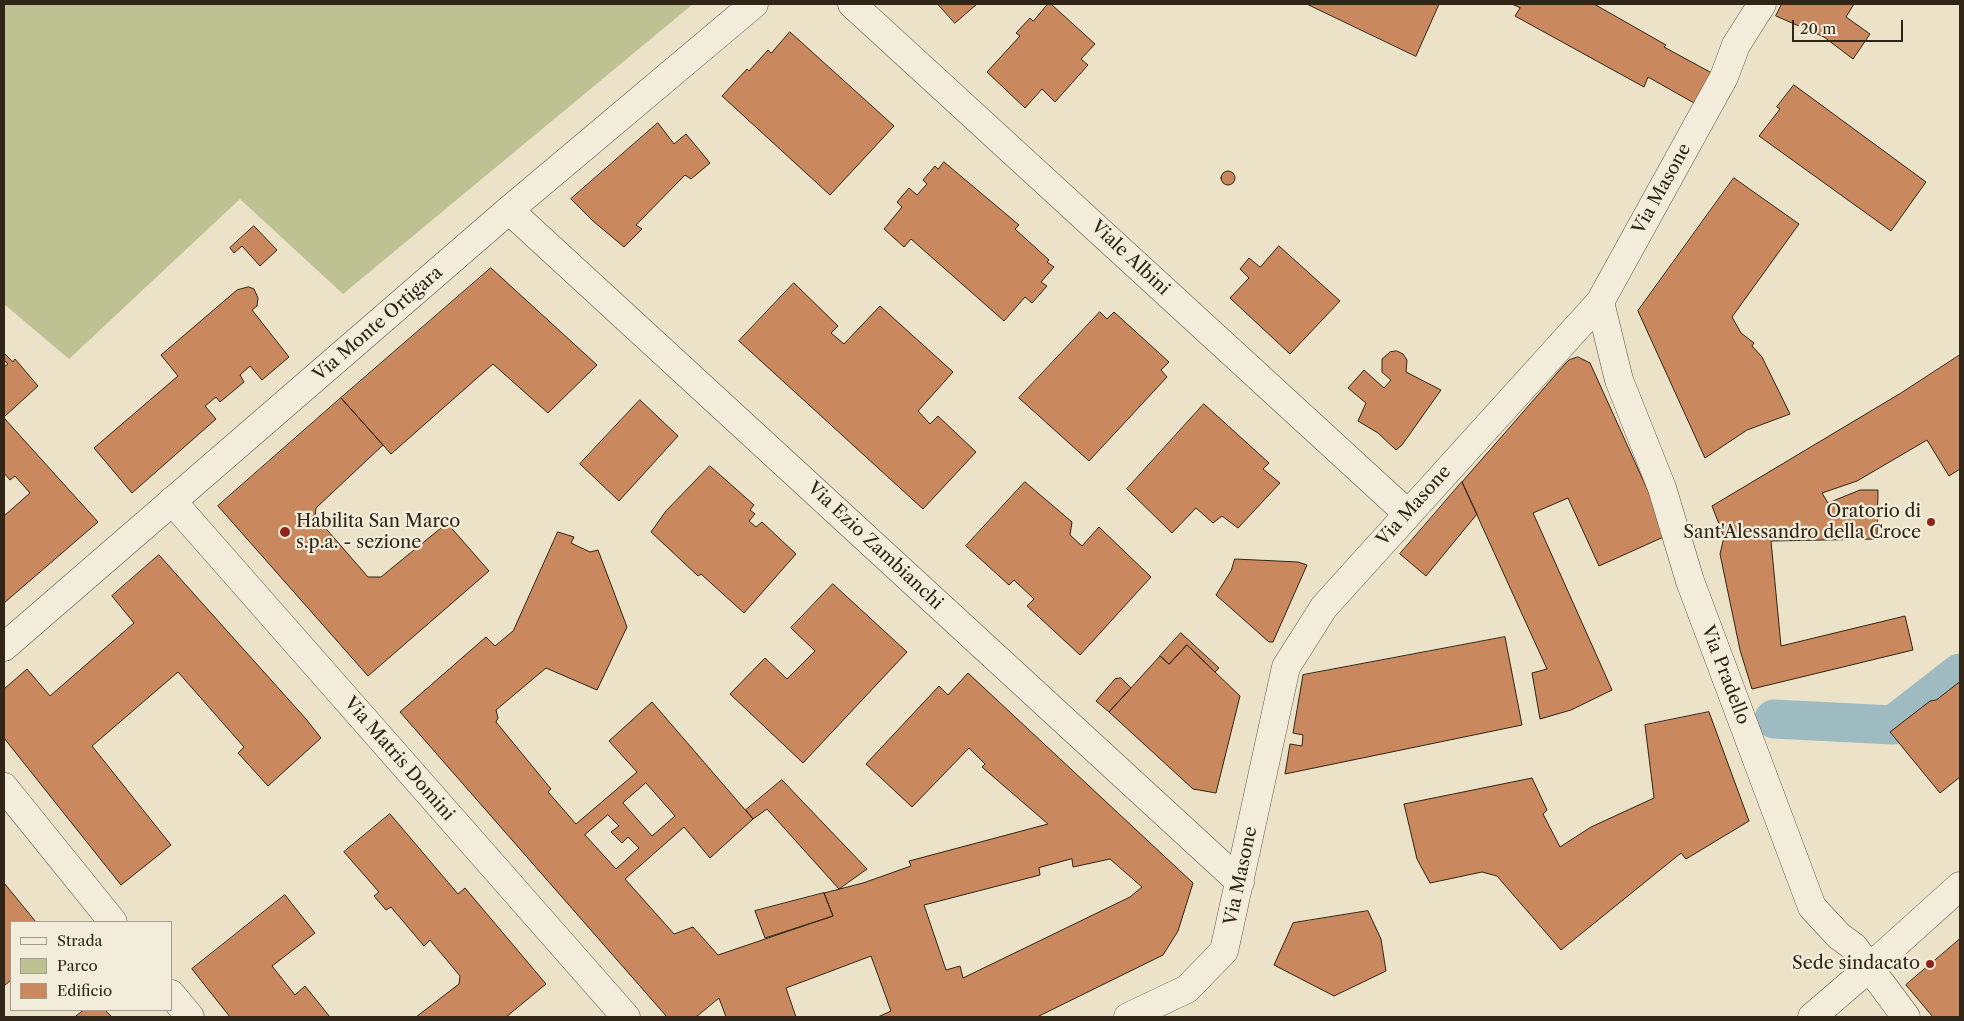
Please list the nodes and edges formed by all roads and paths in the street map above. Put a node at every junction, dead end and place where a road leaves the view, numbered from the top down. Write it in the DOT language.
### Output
graph roads {
  1 [pos="754,4"];
  2 [pos="852,4"];
  3 [pos="1762,4"];
  4 [pos="510,210"];
  5 [pos="1600,302"];
  6 [pos="172,502"];
  7 [pos="1407,513"];
  8 [pos="4,647"];
  9 [pos="4,787"];
  10 [pos="1240,882"];
  11 [pos="1960,886"];
  12 [pos="112,921"];
  13 [pos="1869,968"];
  14 [pos="172,995"];
  15 [pos="190,1017"];
  16 [pos="626,1017"];
  17 [pos="1128,1017"];
  18 [pos="1812,1017"];
  19 [pos="1906,1017"];
  1 -- 4 [label="street, Via Monte Ortigara"];
  2 -- 7 [label="street, Viale Albini"];
  3 -- 5 [label="street, Via Masone"];
  4 -- 6 [label="street, Via Monte Ortigara"];
  4 -- 10 [label="street, Via Ezio Zambianchi"];
  5 -- 7 [label="street, Via Masone"];
  5 -- 13 [label="street, Via Pradello"];
  6 -- 8 [label="street, Via Monte Ortigara"];
  6 -- 16 [label="street, Via Matris Domini"];
  7 -- 10 [label="street, Via Masone"];
  9 -- 12 [label="street"];
  10 -- 17 [label="street, Via Masone"];
  11 -- 13 [label="street"];
  13 -- 18 [label="street"];
  13 -- 19 [label="street, Via Pradello"];
  14 -- 15 [label="street"];
}
